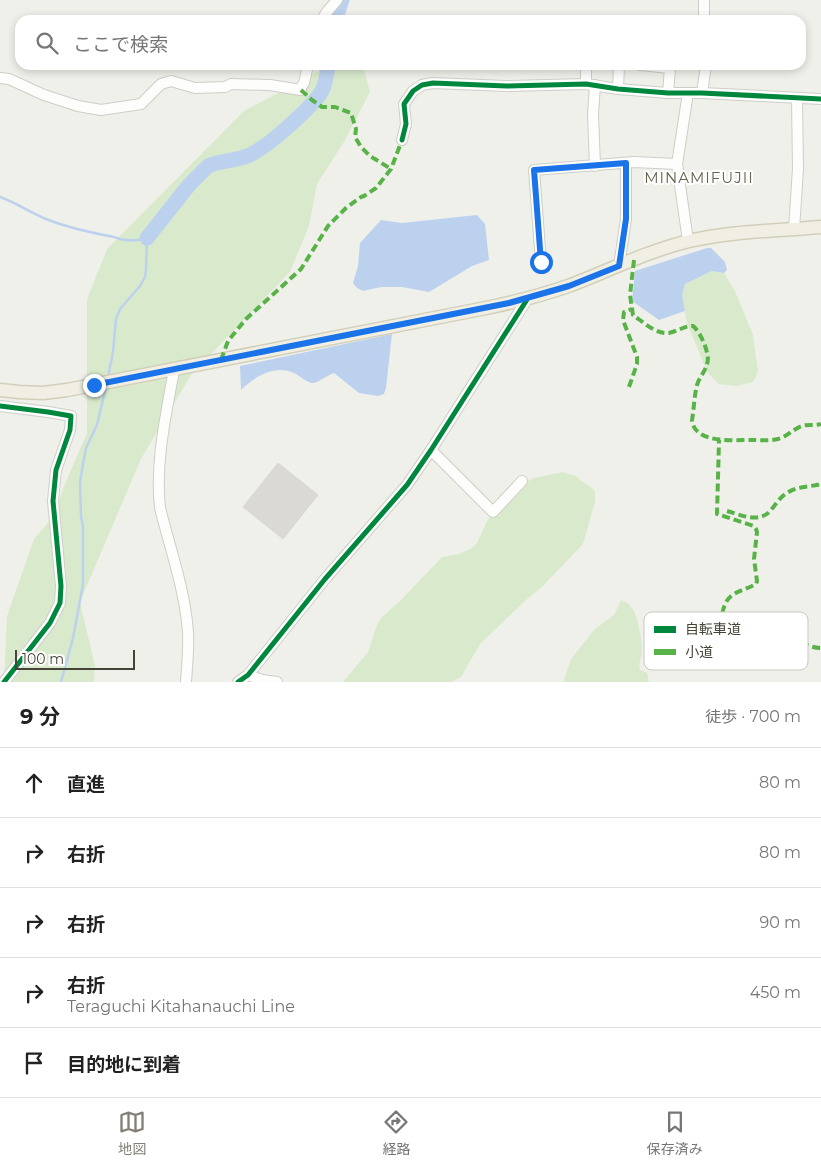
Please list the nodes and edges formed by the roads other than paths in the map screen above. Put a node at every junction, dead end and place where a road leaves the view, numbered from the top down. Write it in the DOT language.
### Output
graph roads {
  1 [pos="338,0"];
  2 [pos="704,0"];
  3 [pos="325,15"];
  4 [pos="704,15"];
  5 [pos="307,70"];
  6 [pos="587,70"];
  7 [pos="619,70"];
  8 [pos="670,70"];
  9 [pos="705,70"];
  10 [pos="0,78"];
  11 [pos="590,85"];
  12 [pos="618,89"];
  13 [pos="668,93"];
  14 [pos="688,93"];
  15 [pos="702,93"];
  16 [pos="797,98"];
  17 [pos="821,99"];
  18 [pos="402,140"];
  19 [pos="626,163"];
  20 [pos="677,164"];
  21 [pos="595,166"];
  22 [pos="821,228"];
  23 [pos="794,230"];
  24 [pos="688,241"];
  25 [pos="541,262"];
  26 [pos="619,266"];
  27 [pos="528,298"];
  28 [pos="174,370"];
  29 [pos="0,390"];
  30 [pos="0,406"];
  31 [pos="431,450"];
  32 [pos="522,481"];
  33 [pos="248,675"];
  34 [pos="4,682"];
  35 [pos="186,682"];
  36 [pos="238,682"];
  37 [pos="278,682"];
  1 -- 3 [label="street"];
  2 -- 4 [label="street"];
  5 -- 10 [label="street"];
  6 -- 11 [label="street"];
  7 -- 12 [label="street"];
  8 -- 13 [label="street"];
  9 -- 15 [label="street"];
  11 -- 12 [label="street"];
  11 -- 18 [label="street"];
  11 -- 21 [label="street"];
  12 -- 13 [label="street"];
  13 -- 14 [label="street"];
  14 -- 15 [label="street"];
  14 -- 20 [label="street"];
  15 -- 16 [label="street"];
  16 -- 17 [label="street"];
  16 -- 23 [label="street"];
  19 -- 20 [label="street"];
  19 -- 21 [label="street"];
  19 -- 26 [label="street"];
  20 -- 24 [label="street"];
  21 -- 25 [label="street"];
  22 -- 23 [label="main road"];
  23 -- 24 [label="main road"];
  24 -- 26 [label="main road"];
  26 -- 27 [label="main road"];
  27 -- 28 [label="main road"];
  27 -- 31 [label="street"];
  28 -- 29 [label="main road"];
  28 -- 35 [label="street"];
  30 -- 34 [label="street"];
  31 -- 32 [label="street"];
  31 -- 33 [label="street"];
  33 -- 36 [label="street"];
  33 -- 37 [label="street"];
}
